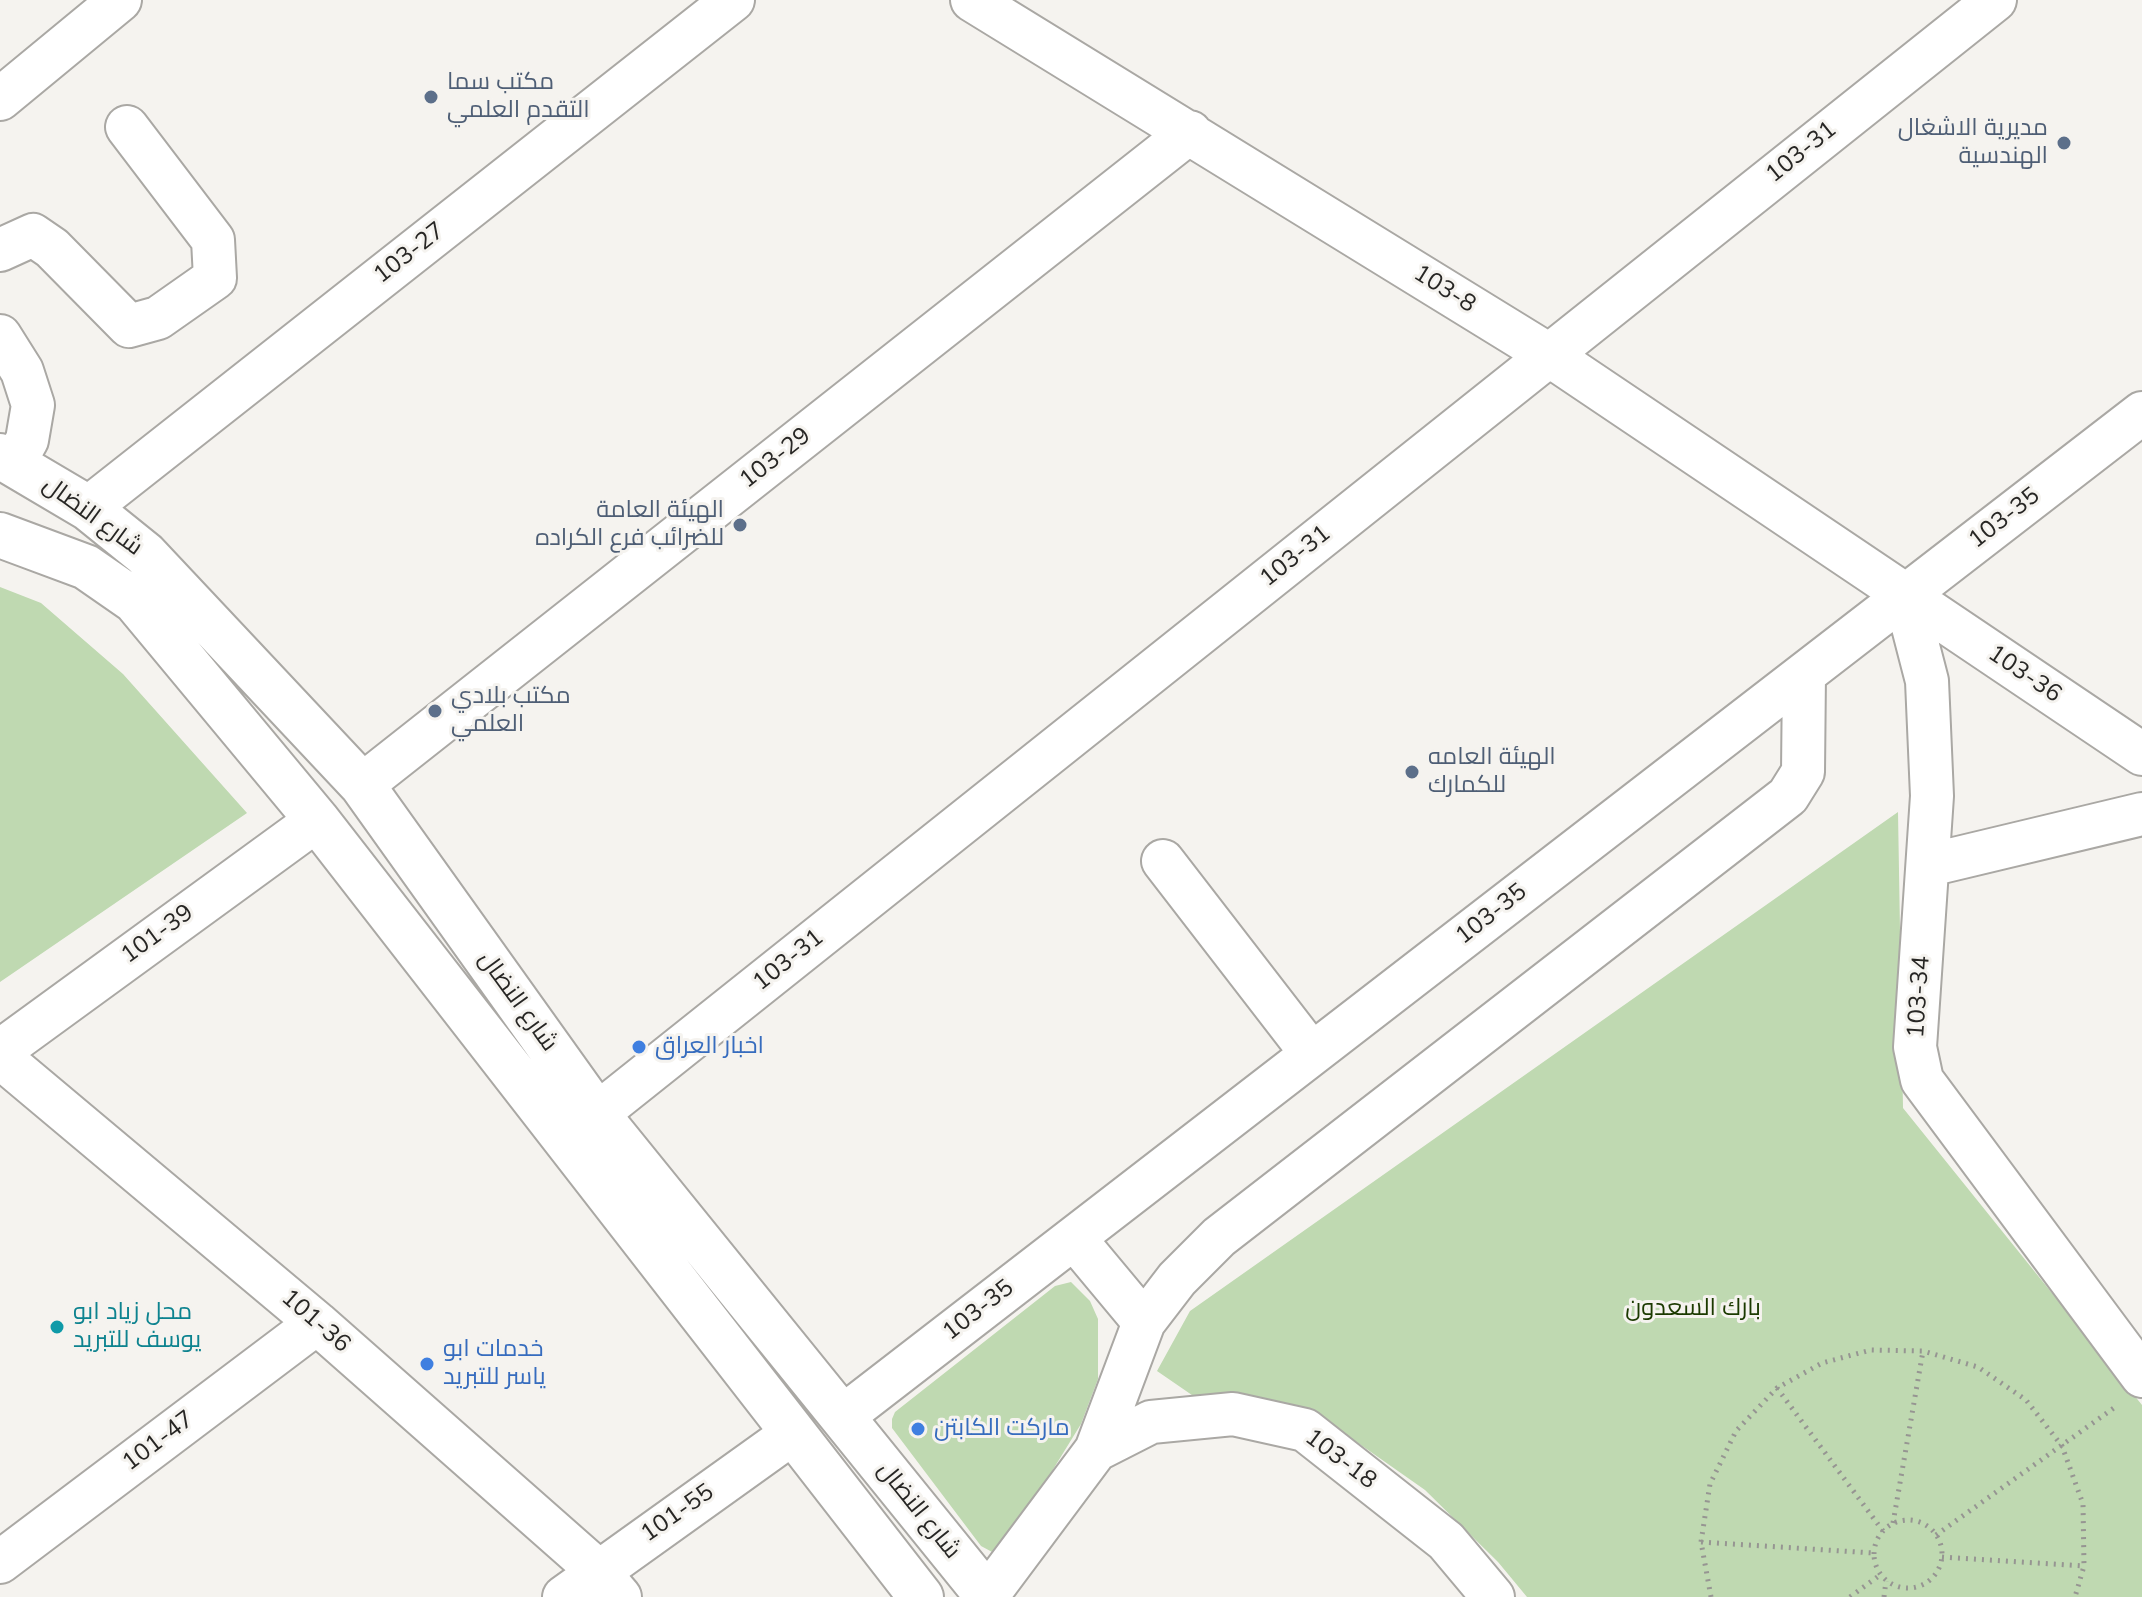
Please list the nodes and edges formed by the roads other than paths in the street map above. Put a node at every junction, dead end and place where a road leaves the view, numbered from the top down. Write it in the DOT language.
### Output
graph roads {
  1 [pos="120,0"];
  2 [pos="733,0"];
  3 [pos="972,0"];
  4 [pos="1995,0"];
  5 [pos="0,99"];
  6 [pos="127,127"];
  7 [pos="1190,132"];
  8 [pos="0,250"];
  9 [pos="0,336"];
  10 [pos="1549,355"];
  11 [pos="2142,413"];
  12 [pos="7,460"];
  13 [pos="88,508"];
  14 [pos="0,535"];
  15 [pos="1905,596"];
  16 [pos="1804,674"];
  17 [pos="2142,754"];
  18 [pos="362,785"];
  19 [pos="2142,814"];
  20 [pos="317,820"];
  21 [pos="1163,861"];
  22 [pos="1929,865"];
  23 [pos="0,1054"];
  24 [pos="1312,1054"];
  25 [pos="597,1114"];
  26 [pos="1074,1238"];
  27 [pos="1144,1322"];
  28 [pos="317,1323"];
  29 [pos="2136,1386"];
  30 [pos="842,1417"];
  31 [pos="793,1433"];
  32 [pos="1096,1450"];
  33 [pos="0,1562"];
  34 [pos="609,1583"];
  35 [pos="564,1597"];
  36 [pos="921,1597"];
  37 [pos="987,1597"];
  38 [pos="1493,1597"];
  1 -- 5 [label="street"];
  2 -- 13 [label="street, 103-27"];
  3 -- 7 [label="street, 103-8"];
  4 -- 10 [label="street, 103-31"];
  6 -- 8 [label="street"];
  7 -- 10 [label="street, 103-8"];
  7 -- 18 [label="street, 103-29"];
  9 -- 12 [label="street"];
  10 -- 15 [label="street, 103-8"];
  10 -- 25 [label="street, 103-31"];
  11 -- 15 [label="street, 103-35"];
  12 -- 13 [label="main road, شارع النضال"];
  13 -- 18 [label="main road, شارع النضال"];
  14 -- 20 [label="main road, شارع النضال"];
  15 -- 16 [label="street, 103-35"];
  15 -- 17 [label="street, 103-36"];
  15 -- 22 [label="street, 103-34"];
  16 -- 24 [label="street, 103-35"];
  16 -- 27 [label="street"];
  18 -- 25 [label="main road, شارع النضال"];
  19 -- 22 [label="street"];
  20 -- 23 [label="street, 101-39"];
  20 -- 31 [label="main road, شارع النضال"];
  21 -- 24 [label="street"];
  22 -- 29 [label="street, 103-34"];
  23 -- 28 [label="street, 101-36"];
  24 -- 26 [label="street, 103-35"];
  25 -- 30 [label="main road, شارع النضال"];
  26 -- 27 [label="street"];
  26 -- 30 [label="street, 103-35"];
  27 -- 32 [label="street"];
  28 -- 33 [label="street, 101-47"];
  28 -- 34 [label="street, 101-36"];
  30 -- 37 [label="main road, شارع النضال"];
  31 -- 34 [label="street, 101-55"];
  31 -- 36 [label="main road, شارع النضال"];
  32 -- 37 [label="street, 103-18"];
  32 -- 38 [label="street, 103-18"];
  34 -- 35 [label="street, 101-55"];
}
